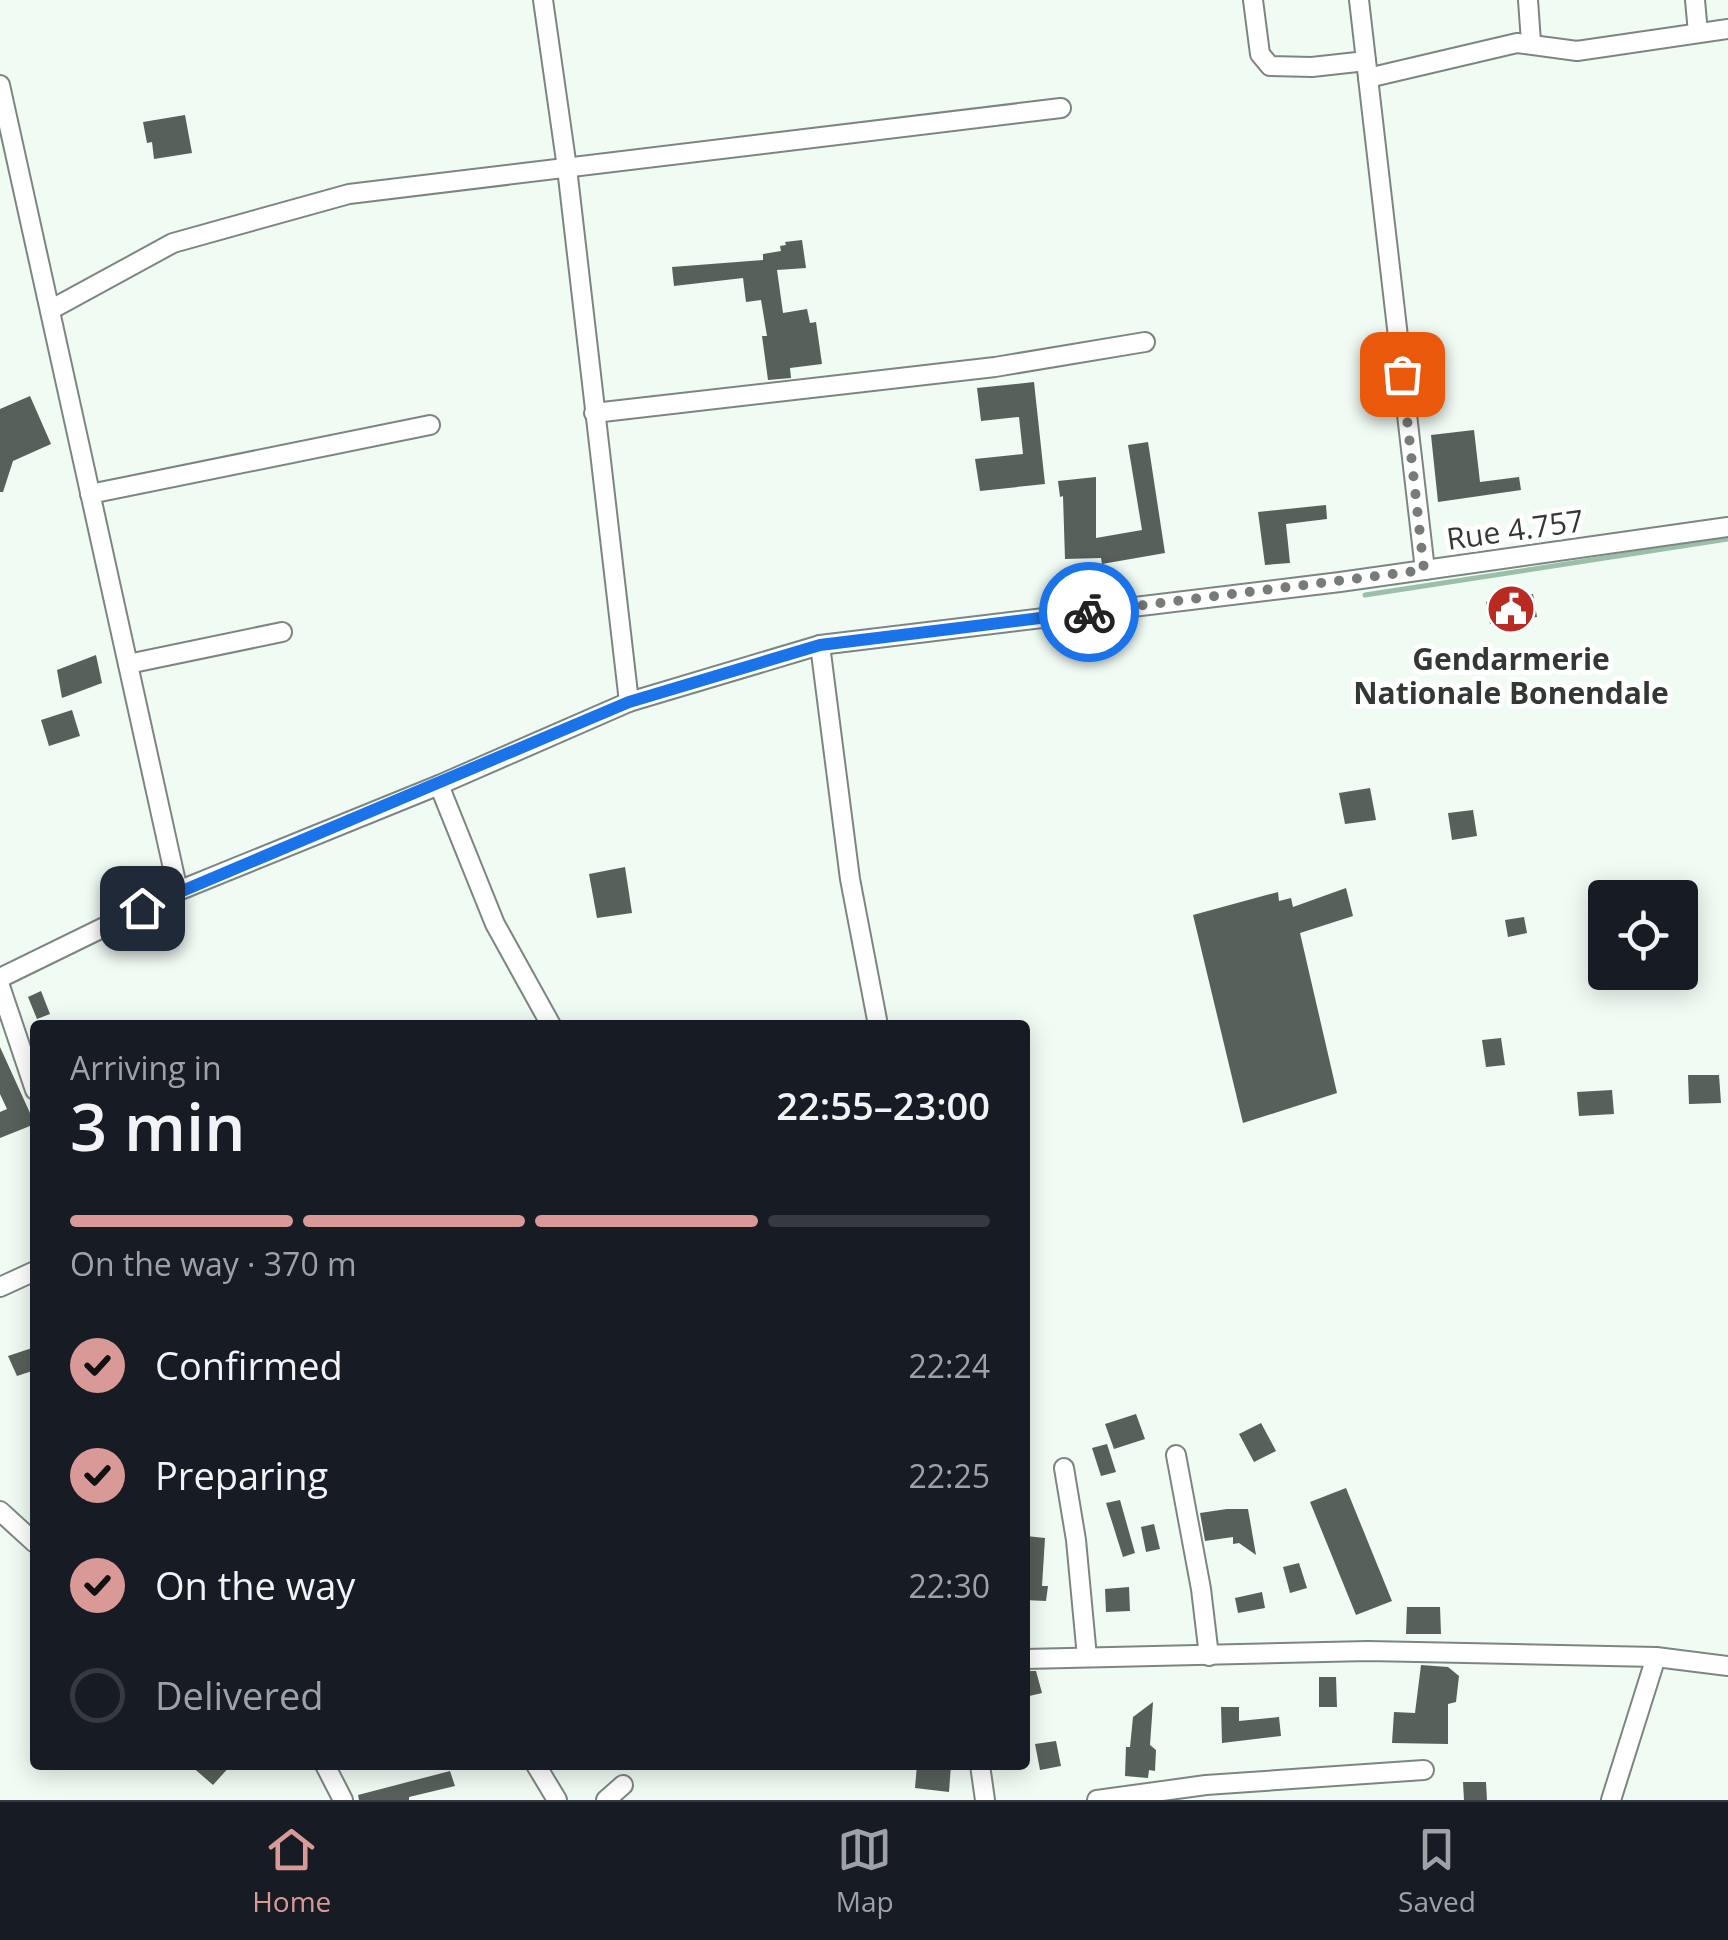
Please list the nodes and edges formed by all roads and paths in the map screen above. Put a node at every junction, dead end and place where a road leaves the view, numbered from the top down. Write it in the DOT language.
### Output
graph roads {
  1 [pos="543,0"];
  2 [pos="1253,0"];
  3 [pos="1359,0"];
  4 [pos="1528,0"];
  5 [pos="1695,0"];
  6 [pos="1728,29"];
  7 [pos="1698,33"];
  8 [pos="1530,42"];
  9 [pos="1367,70"];
  10 [pos="0,85"];
  11 [pos="1061,108"];
  12 [pos="568,168"];
  13 [pos="50,310"];
  14 [pos="1145,342"];
  15 [pos="594,413"];
  16 [pos="430,426"];
  17 [pos="90,494"];
  18 [pos="1728,527"];
  19 [pos="1424,570"];
  20 [pos="282,632"];
  21 [pos="820,645"];
  22 [pos="128,664"];
  23 [pos="629,702"];
  24 [pos="439,785"];
  25 [pos="178,891"];
  26 [pos="0,978"];
  27 [pos="0,986"];
  28 [pos="548,1020"];
  29 [pos="877,1020"];
  30 [pos="30,1077"];
  31 [pos="30,1273"];
  32 [pos="0,1287"];
  33 [pos="1176,1455"];
  34 [pos="1064,1468"];
  35 [pos="0,1511"];
  36 [pos="30,1536"];
  37 [pos="1209,1656"];
  38 [pos="1087,1657"];
  39 [pos="1656,1657"];
  40 [pos="1030,1659"];
  41 [pos="1728,1666"];
  42 [pos="327,1770"];
  43 [pos="539,1770"];
  44 [pos="981,1770"];
  45 [pos="1424,1770"];
  46 [pos="623,1785"];
  47 [pos="1141,1797"];
  48 [pos="342,1800"];
  49 [pos="558,1800"];
  50 [pos="606,1800"];
  51 [pos="984,1800"];
  52 [pos="1097,1800"];
  53 [pos="1611,1800"];
  1 -- 12 [label="street"];
  2 -- 9 [label="street"];
  3 -- 9 [label="street"];
  4 -- 8 [label="street"];
  5 -- 7 [label="street"];
  6 -- 7 [label="street"];
  7 -- 8 [label="street"];
  8 -- 9 [label="street"];
  9 -- 19 [label="street"];
  10 -- 13 [label="street"];
  11 -- 12 [label="street"];
  12 -- 13 [label="street"];
  12 -- 15 [label="street"];
  13 -- 17 [label="street"];
  14 -- 15 [label="street"];
  15 -- 23 [label="street"];
  16 -- 17 [label="street"];
  17 -- 22 [label="street"];
  18 -- 19 [label="street, Rue 4.757"];
  19 -- 21 [label="street, Rue 4.757"];
  20 -- 22 [label="street"];
  21 -- 23 [label="street, Rue 4.757"];
  21 -- 29 [label="street"];
  22 -- 25 [label="street"];
  23 -- 24 [label="street, Rue 4.757"];
  24 -- 25 [label="street, Rue 4.757"];
  24 -- 28 [label="street"];
  25 -- 26 [label="street, Rue 4.757"];
  27 -- 30 [label="street"];
  31 -- 32 [label="street"];
  33 -- 37 [label="street"];
  34 -- 38 [label="street"];
  35 -- 36 [label="street"];
  37 -- 38 [label="street"];
  37 -- 39 [label="street"];
  38 -- 40 [label="street"];
  39 -- 41 [label="street"];
  39 -- 53 [label="street"];
  42 -- 48 [label="street"];
  43 -- 49 [label="street"];
  44 -- 51 [label="street"];
  45 -- 47 [label="street"];
  46 -- 50 [label="street"];
  47 -- 52 [label="street"];
}
